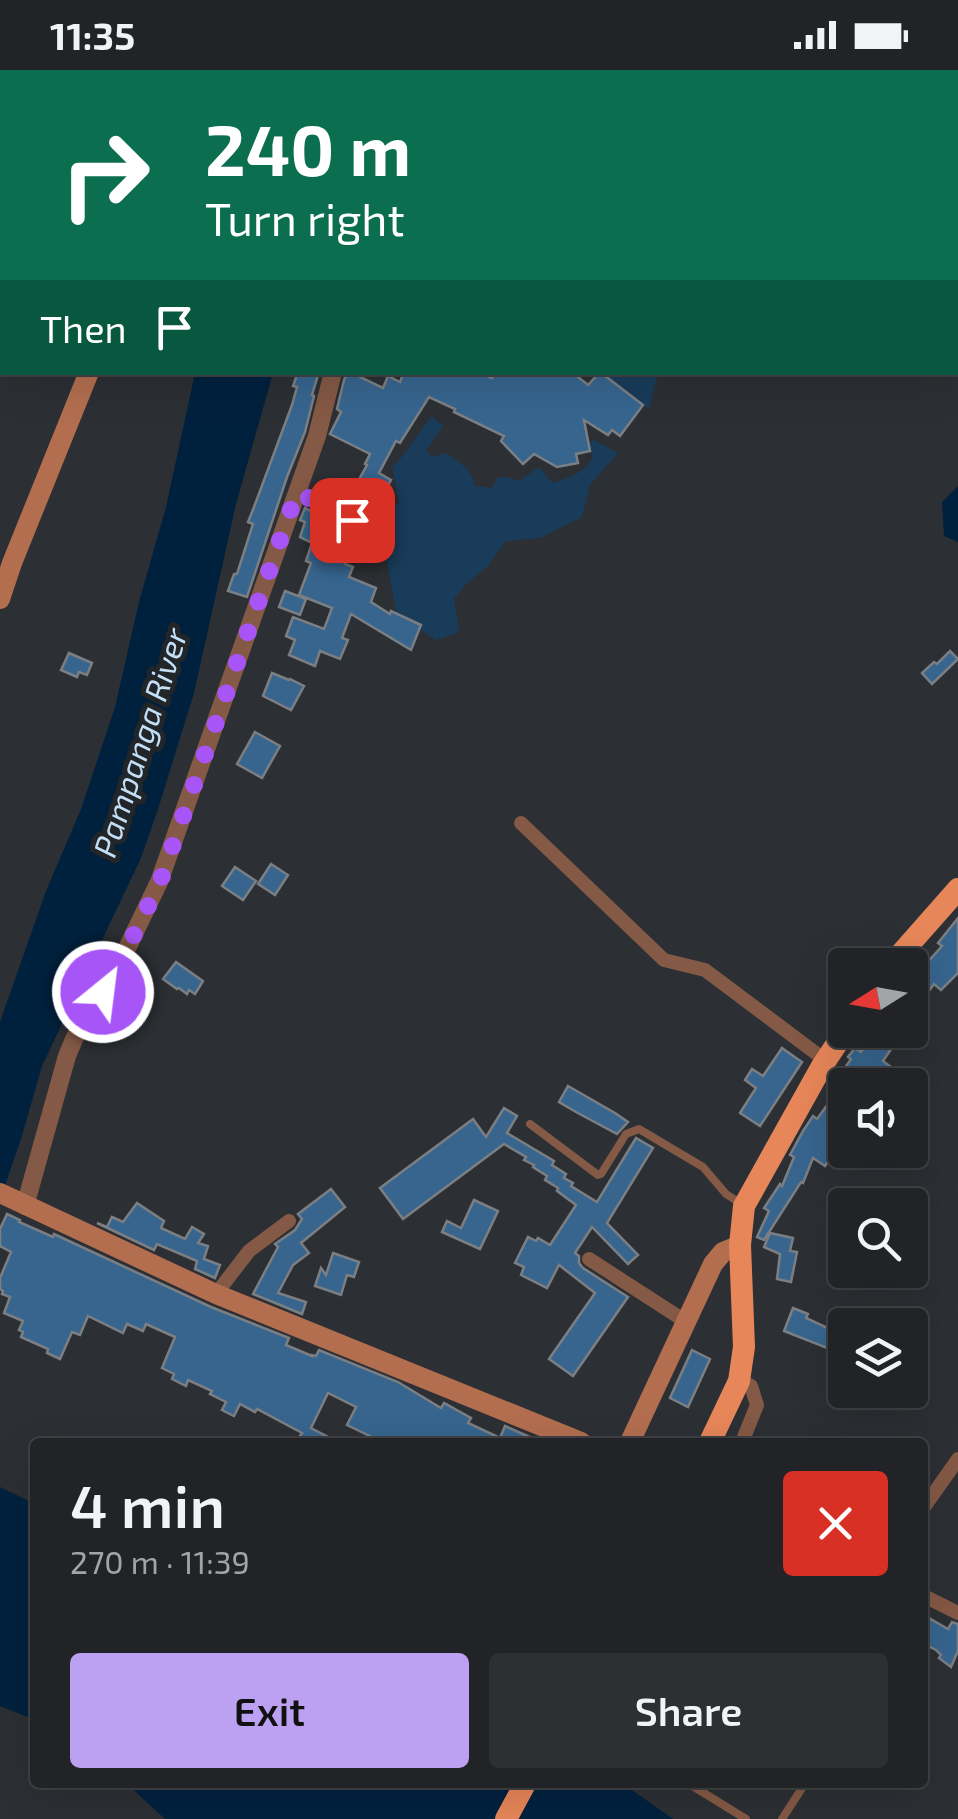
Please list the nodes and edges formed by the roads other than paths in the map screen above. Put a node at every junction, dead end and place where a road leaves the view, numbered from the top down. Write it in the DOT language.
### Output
graph roads {
  1 [pos="88,375"];
  2 [pos="332,375"];
  3 [pos="297,492"];
  4 [pos="380,534"];
  5 [pos="0,599"];
  6 [pos="521,823"];
  7 [pos="958,889"];
  8 [pos="906,948"];
  9 [pos="833,1048"];
  10 [pos="825,1060"];
  11 [pos="530,1124"];
  12 [pos="12,1199"];
  13 [pos="744,1206"];
  14 [pos="289,1221"];
  15 [pos="740,1244"];
  16 [pos="589,1259"];
  17 [pos="216,1294"];
  18 [pos="685,1321"];
  19 [pos="739,1381"];
  20 [pos="571,1438"];
  21 [pos="632,1438"];
  22 [pos="712,1438"];
  23 [pos="744,1438"];
  24 [pos="958,1460"];
  25 [pos="928,1502"];
  26 [pos="928,1598"];
  27 [pos="958,1613"];
  28 [pos="523,1788"];
  29 [pos="696,1788"];
  30 [pos="802,1788"];
  31 [pos="506,1819"];
  32 [pos="746,1819"];
  33 [pos="782,1819"];
  1 -- 5 [label="main road"];
  2 -- 3 [label="street"];
  3 -- 4 [label="street"];
  3 -- 12 [label="street"];
  6 -- 10 [label="street"];
  7 -- 8 [label="highway"];
  9 -- 10 [label="highway"];
  10 -- 13 [label="highway"];
  11 -- 13 [label="lane"];
  12 -- 17 [label="main road"];
  13 -- 15 [label="highway"];
  14 -- 17 [label="street"];
  15 -- 18 [label="main road"];
  15 -- 19 [label="highway"];
  16 -- 18 [label="street"];
  17 -- 20 [label="main road"];
  18 -- 21 [label="main road"];
  19 -- 22 [label="highway"];
  19 -- 23 [label="street"];
  24 -- 25 [label="street"];
  26 -- 27 [label="street"];
  28 -- 31 [label="highway"];
  29 -- 32 [label="lane"];
  30 -- 33 [label="lane"];
}
